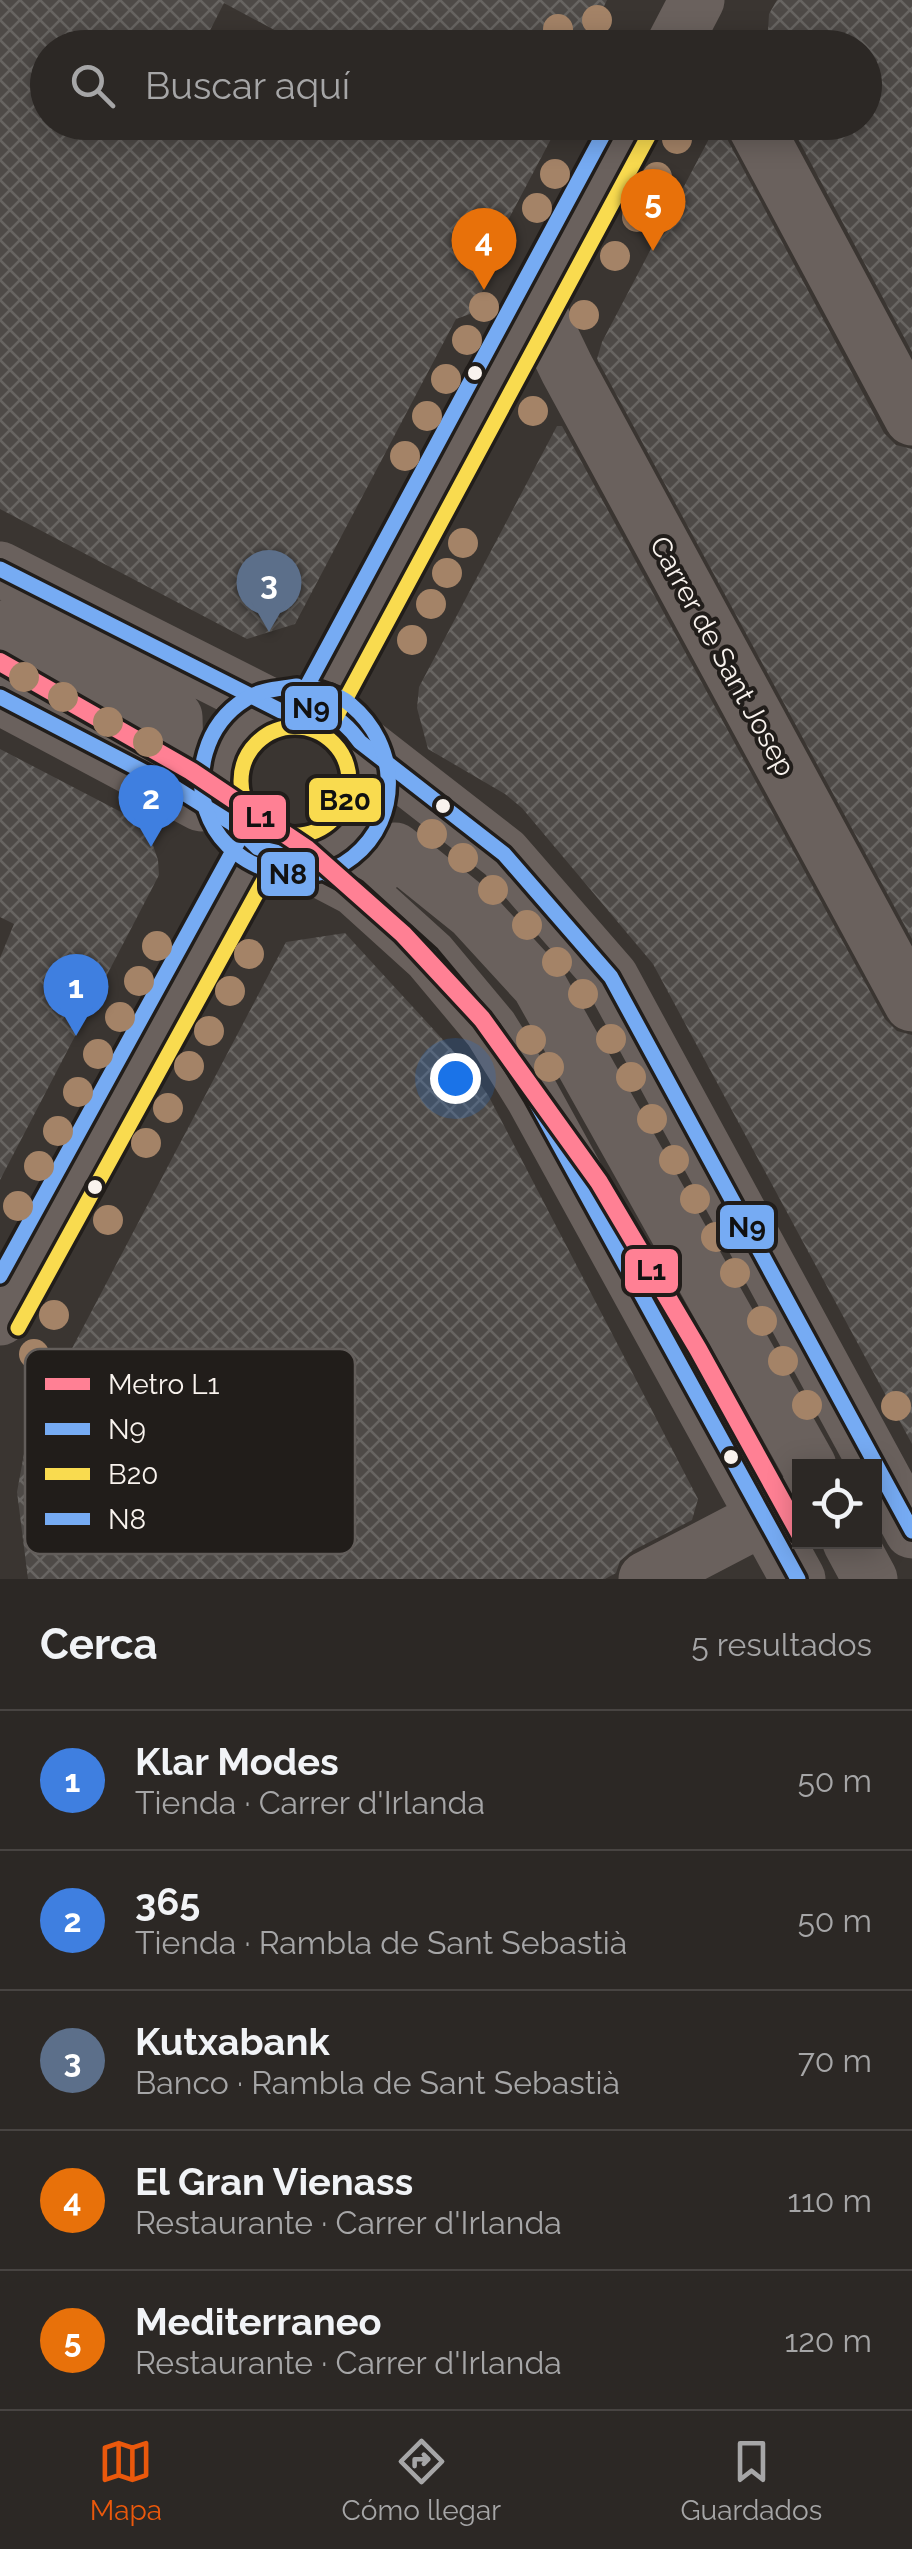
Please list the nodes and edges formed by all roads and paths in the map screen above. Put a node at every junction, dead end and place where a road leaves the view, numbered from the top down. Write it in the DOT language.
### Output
graph roads {
  1 [pos="624,140"];
  2 [pos="763,140"];
  3 [pos="536,307"];
  4 [pos="912,418"];
  5 [pos="0,569"];
  6 [pos="0,628"];
  7 [pos="224,684"];
  8 [pos="0,696"];
  9 [pos="300,709"];
  10 [pos="175,717"];
  11 [pos="360,742"];
  12 [pos="410,780"];
  13 [pos="177,789"];
  14 [pos="262,843"];
  15 [pos="395,850"];
  16 [pos="356,889"];
  17 [pos="912,1004"];
  18 [pos="0,1318"];
  19 [pos="883,1456"];
  20 [pos="805,1459"];
  21 [pos="782,1508"];
  22 [pos="912,1531"];
  23 [pos="854,1549"];
  24 [pos="646,1579"];
  25 [pos="798,1579"];
  26 [pos="870,1579"];
  1 -- 3 [label="street"];
  2 -- 4 [label="street"];
  3 -- 9 [label="street"];
  3 -- 17 [label="street, Carrer de Sant Josep"];
  5 -- 7 [label="street"];
  6 -- 10 [label="street"];
  7 -- 9 [label="street"];
  7 -- 10 [label="street"];
  8 -- 13 [label="street"];
  9 -- 11 [label="street"];
  9 -- 14 [label="street"];
  10 -- 13 [label="street"];
  11 -- 12 [label="street"];
  11 -- 14 [label="street"];
  12 -- 15 [label="street"];
  12 -- 19 [label="street"];
  13 -- 14 [label="street"];
  14 -- 16 [label="street"];
  14 -- 18 [label="street"];
  15 -- 16 [label="street"];
  15 -- 20 [label="street"];
  16 -- 21 [label="street"];
  19 -- 22 [label="street"];
  21 -- 24 [label="street"];
  21 -- 25 [label="street"];
  23 -- 26 [label="street"];
}
